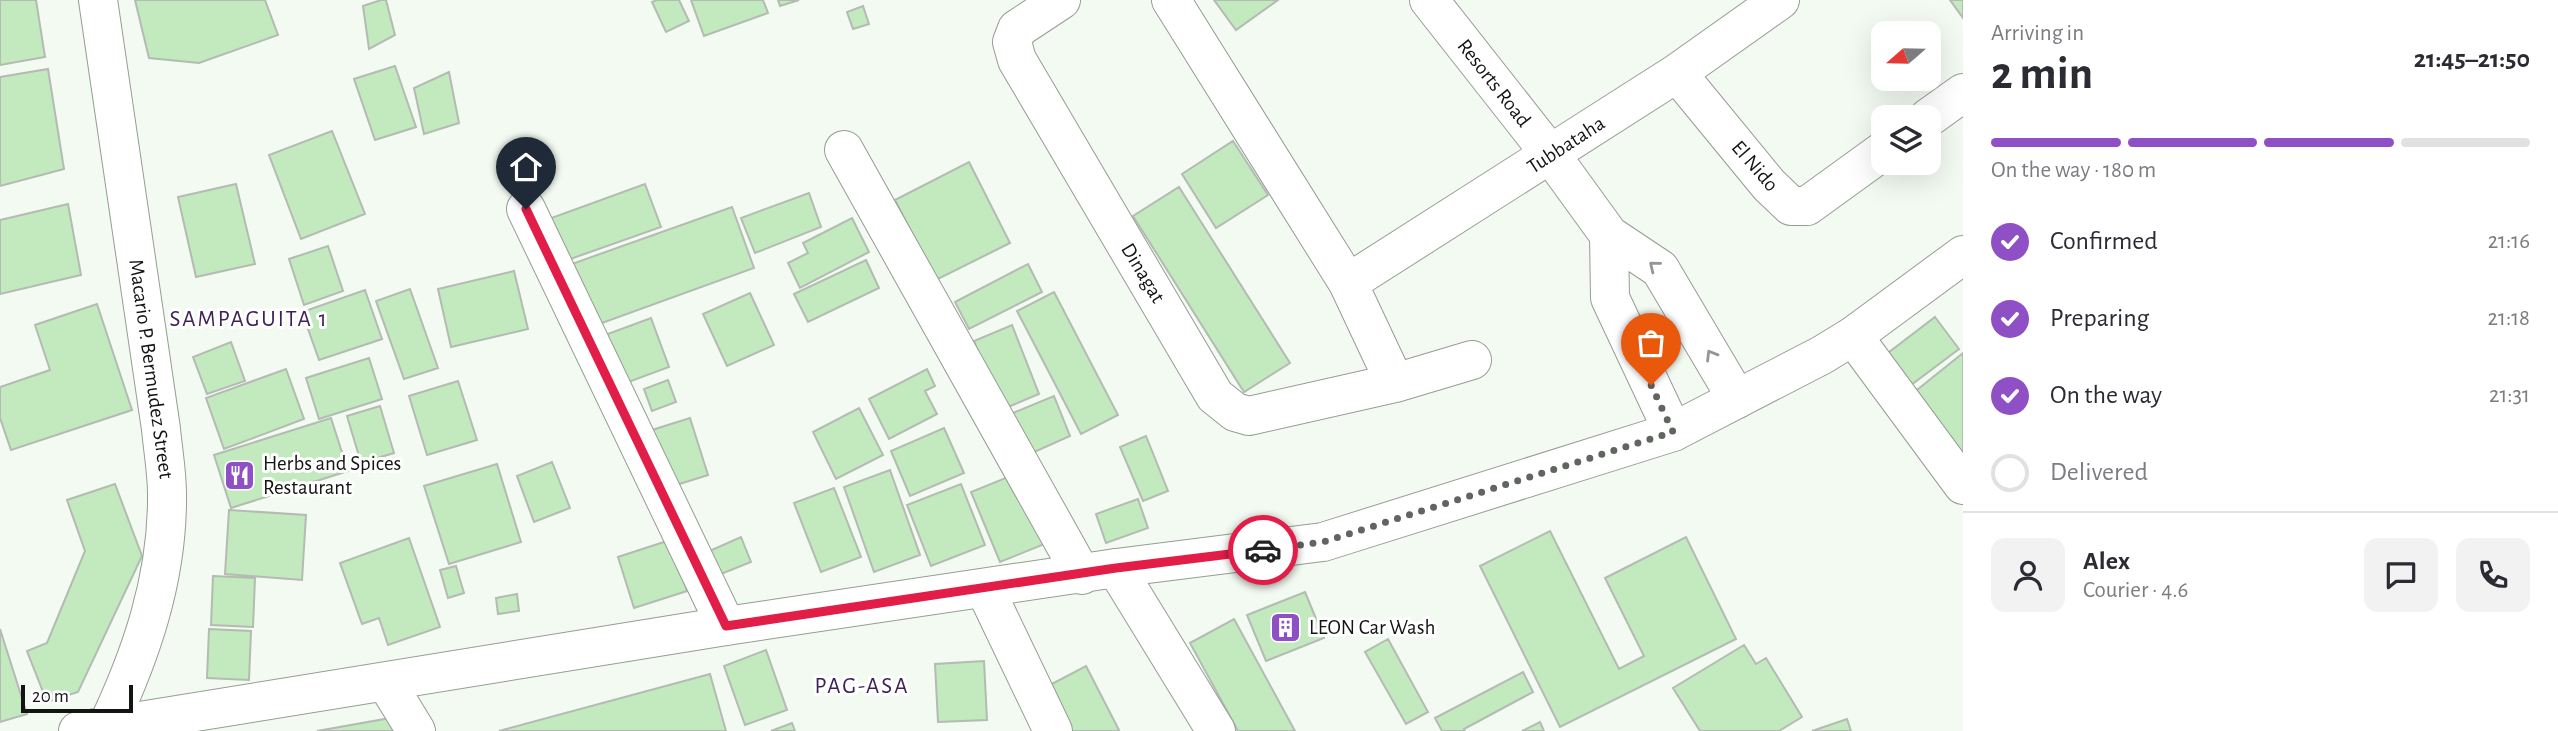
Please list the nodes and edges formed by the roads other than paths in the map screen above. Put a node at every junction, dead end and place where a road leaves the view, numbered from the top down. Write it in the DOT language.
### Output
graph roads {
  1 [pos="98,0"];
  2 [pos="1061,0"];
  3 [pos="1171,0"];
  4 [pos="1429,0"];
  5 [pos="1780,0"];
  6 [pos="1677,73"];
  7 [pos="1963,93"];
  8 [pos="1941,109"];
  9 [pos="844,150"];
  10 [pos="1550,155"];
  11 [pos="1871,160"];
  12 [pos="526,209"];
  13 [pos="1609,235"];
  14 [pos="1963,256"];
  15 [pos="1348,283"];
  16 [pos="1853,336"];
  17 [pos="1472,360"];
  18 [pos="1395,383"];
  19 [pos="1737,399"];
  20 [pos="1673,432"];
  21 [pos="1963,485"];
  22 [pos="1099,572"];
  23 [pos="985,589"];
  24 [pos="726,626"];
  25 [pos="386,682"];
  26 [pos="97,729"];
  27 [pos="416,731"];
  28 [pos="1053,731"];
  29 [pos="1216,731"];
  1 -- 26 [label="street, Macario P. Bermudez Street"];
  2 -- 18 [label="street, Dinagat"];
  3 -- 15 [label="street"];
  4 -- 10 [label="street, Resorts Road"];
  5 -- 6 [label="street, Tubbataha"];
  6 -- 10 [label="street, Tubbataha"];
  6 -- 11 [label="street, El Nido"];
  7 -- 8 [label="street"];
  9 -- 22 [label="street"];
  10 -- 13 [label="street, Resorts Road"];
  10 -- 15 [label="street, Tubbataha"];
  12 -- 24 [label="street"];
  19 -- 13 [label="street, Resorts Road, one-way"];
  13 -- 20 [label="street"];
  14 -- 16 [label="street"];
  15 -- 18 [label="street"];
  16 -- 19 [label="street"];
  16 -- 21 [label="street"];
  17 -- 18 [label="street, Dinagat"];
  19 -- 20 [label="street"];
  20 -- 22 [label="street"];
  22 -- 23 [label="street"];
  22 -- 29 [label="street"];
  23 -- 24 [label="street"];
  23 -- 28 [label="street"];
  24 -- 25 [label="street"];
  25 -- 26 [label="street"];
  25 -- 27 [label="street"];
}
